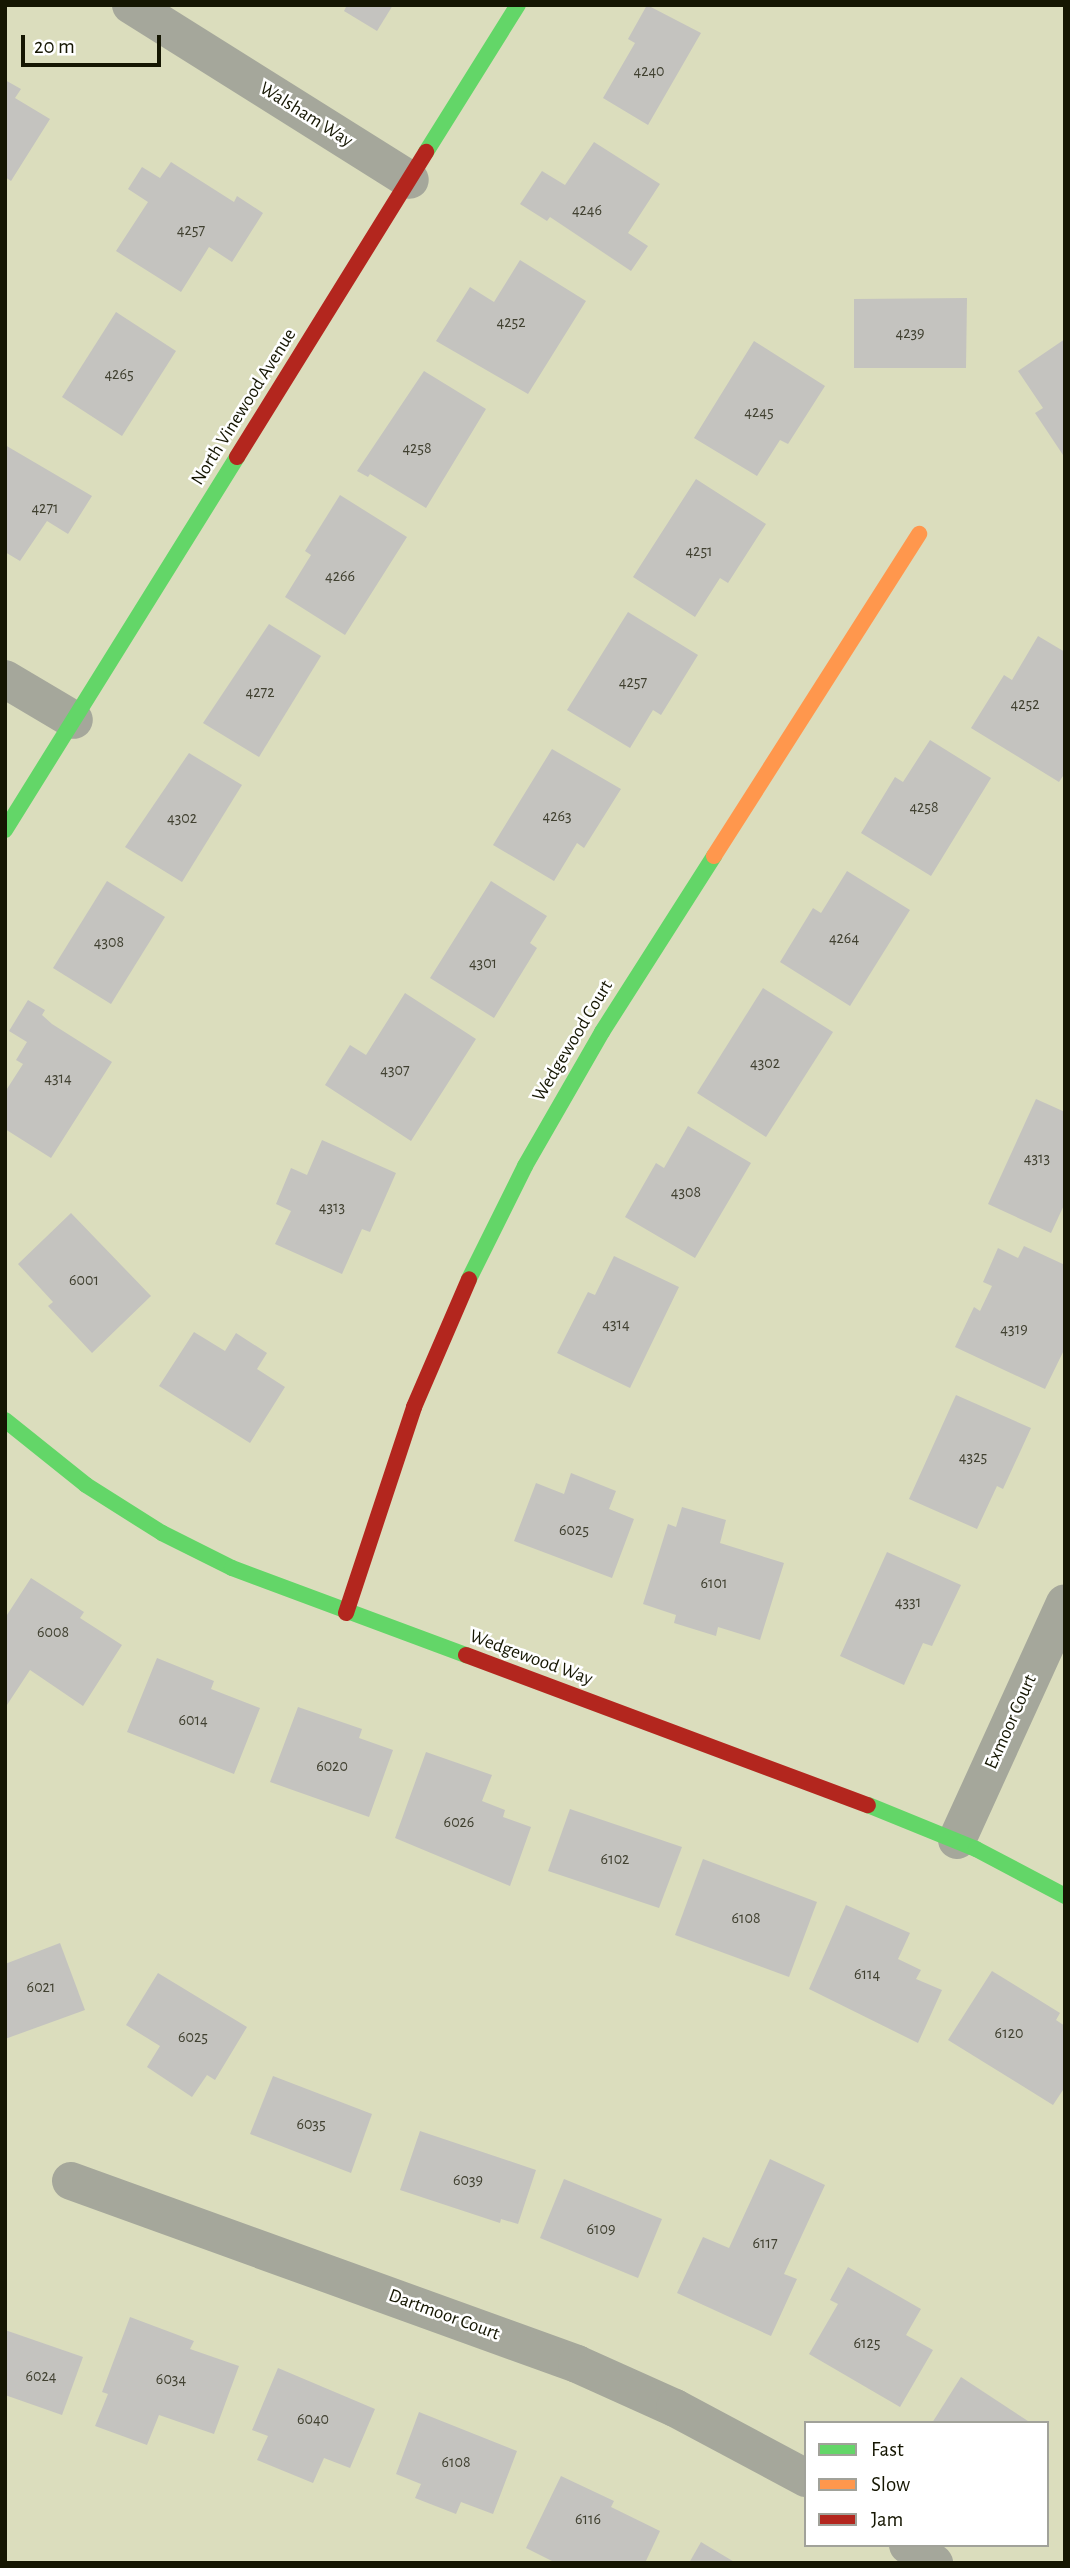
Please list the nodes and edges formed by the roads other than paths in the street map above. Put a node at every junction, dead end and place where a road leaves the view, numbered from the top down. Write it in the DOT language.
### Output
graph roads {
  1 [pos="131,5"];
  2 [pos="518,5"];
  3 [pos="410,180"];
  4 [pos="919,534"];
  5 [pos="5,679"];
  6 [pos="74,720"];
  7 [pos="5,830"];
  8 [pos="5,1420"];
  9 [pos="1065,1603"];
  10 [pos="346,1613"];
  11 [pos="957,1840"];
  12 [pos="1065,1896"];
  13 [pos="71,2180"];
  14 [pos="804,2476"];
  15 [pos="911,2547"];
  16 [pos="934,2563"];
  1 -- 3 [label="street, Walsham Way"];
  2 -- 3 [label="street, North Vinewood Avenue"];
  3 -- 6 [label="street, North Vinewood Avenue"];
  4 -- 10 [label="street, Wedgewood Court"];
  5 -- 6 [label="street"];
  6 -- 7 [label="street, North Vinewood Avenue"];
  8 -- 10 [label="street, Wedgewood Way"];
  9 -- 11 [label="street, Exmoor Court"];
  10 -- 11 [label="street, Wedgewood Way"];
  11 -- 12 [label="street, Wedgewood Way"];
  13 -- 14 [label="street, Dartmoor Court"];
  15 -- 16 [label="street"];
}
